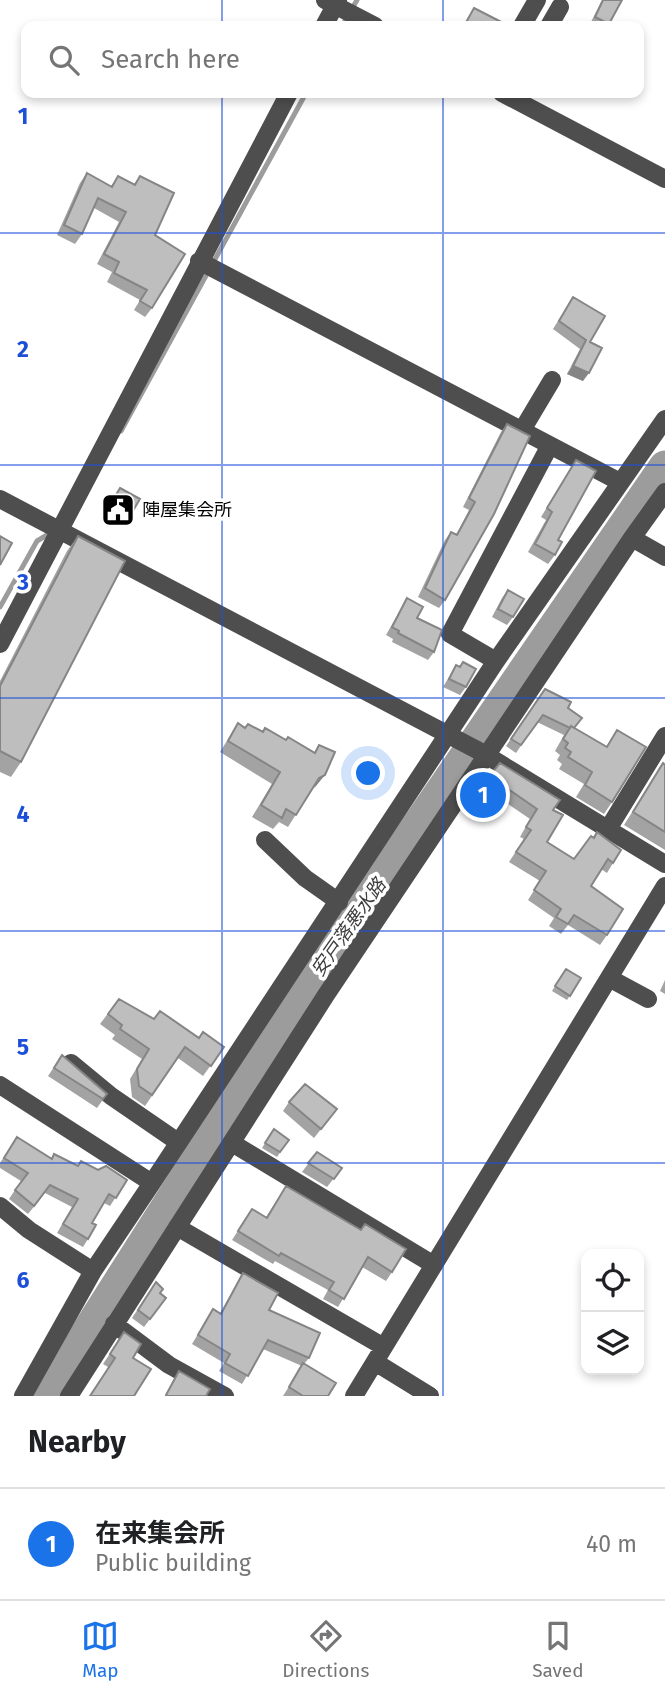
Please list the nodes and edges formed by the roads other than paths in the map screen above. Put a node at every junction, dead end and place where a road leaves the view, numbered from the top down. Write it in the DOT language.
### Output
graph roads {
  1 [pos="537,0"];
  2 [pos="333,2"];
  3 [pos="560,7"];
  4 [pos="326,21"];
  5 [pos="366,21"];
  6 [pos="525,21"];
  7 [pos="552,21"];
  8 [pos="286,98"];
  9 [pos="516,98"];
  10 [pos="664,176"];
  11 [pos="199,261"];
  12 [pos="552,380"];
  13 [pos="665,419"];
  14 [pos="521,432"];
  15 [pos="550,447"];
  16 [pos="620,482"];
  17 [pos="665,492"];
  18 [pos="0,499"];
  19 [pos="60,530"];
  20 [pos="632,538"];
  21 [pos="665,557"];
  22 [pos="0,644"];
  23 [pos="496,661"];
  24 [pos="665,736"];
  25 [pos="454,737"];
  26 [pos="484,754"];
  27 [pos="608,829"];
  28 [pos="265,840"];
  29 [pos="665,864"];
  30 [pos="665,886"];
  31 [pos="339,902"];
  32 [pos="609,978"];
  33 [pos="648,999"];
  34 [pos="71,1063"];
  35 [pos="0,1085"];
  36 [pos="178,1142"];
  37 [pos="232,1143"];
  38 [pos="152,1182"];
  39 [pos="0,1206"];
  40 [pos="177,1227"];
  41 [pos="434,1265"];
  42 [pos="93,1271"];
  43 [pos="114,1324"];
  44 [pos="380,1355"];
  45 [pos="23,1396"];
  46 [pos="69,1396"];
  47 [pos="225,1396"];
  48 [pos="354,1396"];
  49 [pos="430,1396"];
  1 -- 6 [label="street"];
  2 -- 4 [label="street"];
  2 -- 5 [label="street"];
  3 -- 7 [label="street"];
  8 -- 11 [label="street"];
  9 -- 10 [label="street"];
  11 -- 14 [label="street"];
  11 -- 19 [label="street"];
  12 -- 14 [label="street"];
  13 -- 16 [label="street"];
  14 -- 15 [label="street"];
  15 -- 16 [label="street"];
  15 -- 23 [label="street"];
  16 -- 23 [label="street"];
  17 -- 20 [label="street"];
  18 -- 19 [label="street"];
  19 -- 22 [label="street"];
  19 -- 25 [label="street"];
  20 -- 21 [label="street"];
  20 -- 26 [label="street"];
  23 -- 25 [label="street"];
  24 -- 27 [label="street"];
  25 -- 26 [label="street"];
  25 -- 31 [label="street"];
  26 -- 27 [label="street"];
  26 -- 37 [label="street"];
  27 -- 29 [label="street"];
  28 -- 31 [label="street"];
  30 -- 32 [label="street"];
  31 -- 36 [label="street"];
  32 -- 33 [label="street"];
  32 -- 41 [label="street"];
  34 -- 36 [label="street"];
  35 -- 38 [label="street"];
  36 -- 38 [label="street"];
  37 -- 40 [label="street"];
  37 -- 41 [label="street"];
  38 -- 42 [label="street"];
  39 -- 42 [label="street"];
  40 -- 43 [label="street"];
  40 -- 44 [label="street"];
  41 -- 44 [label="street"];
  42 -- 45 [label="street"];
  43 -- 46 [label="street"];
  43 -- 47 [label="street"];
  44 -- 48 [label="street"];
  44 -- 49 [label="street"];
}
